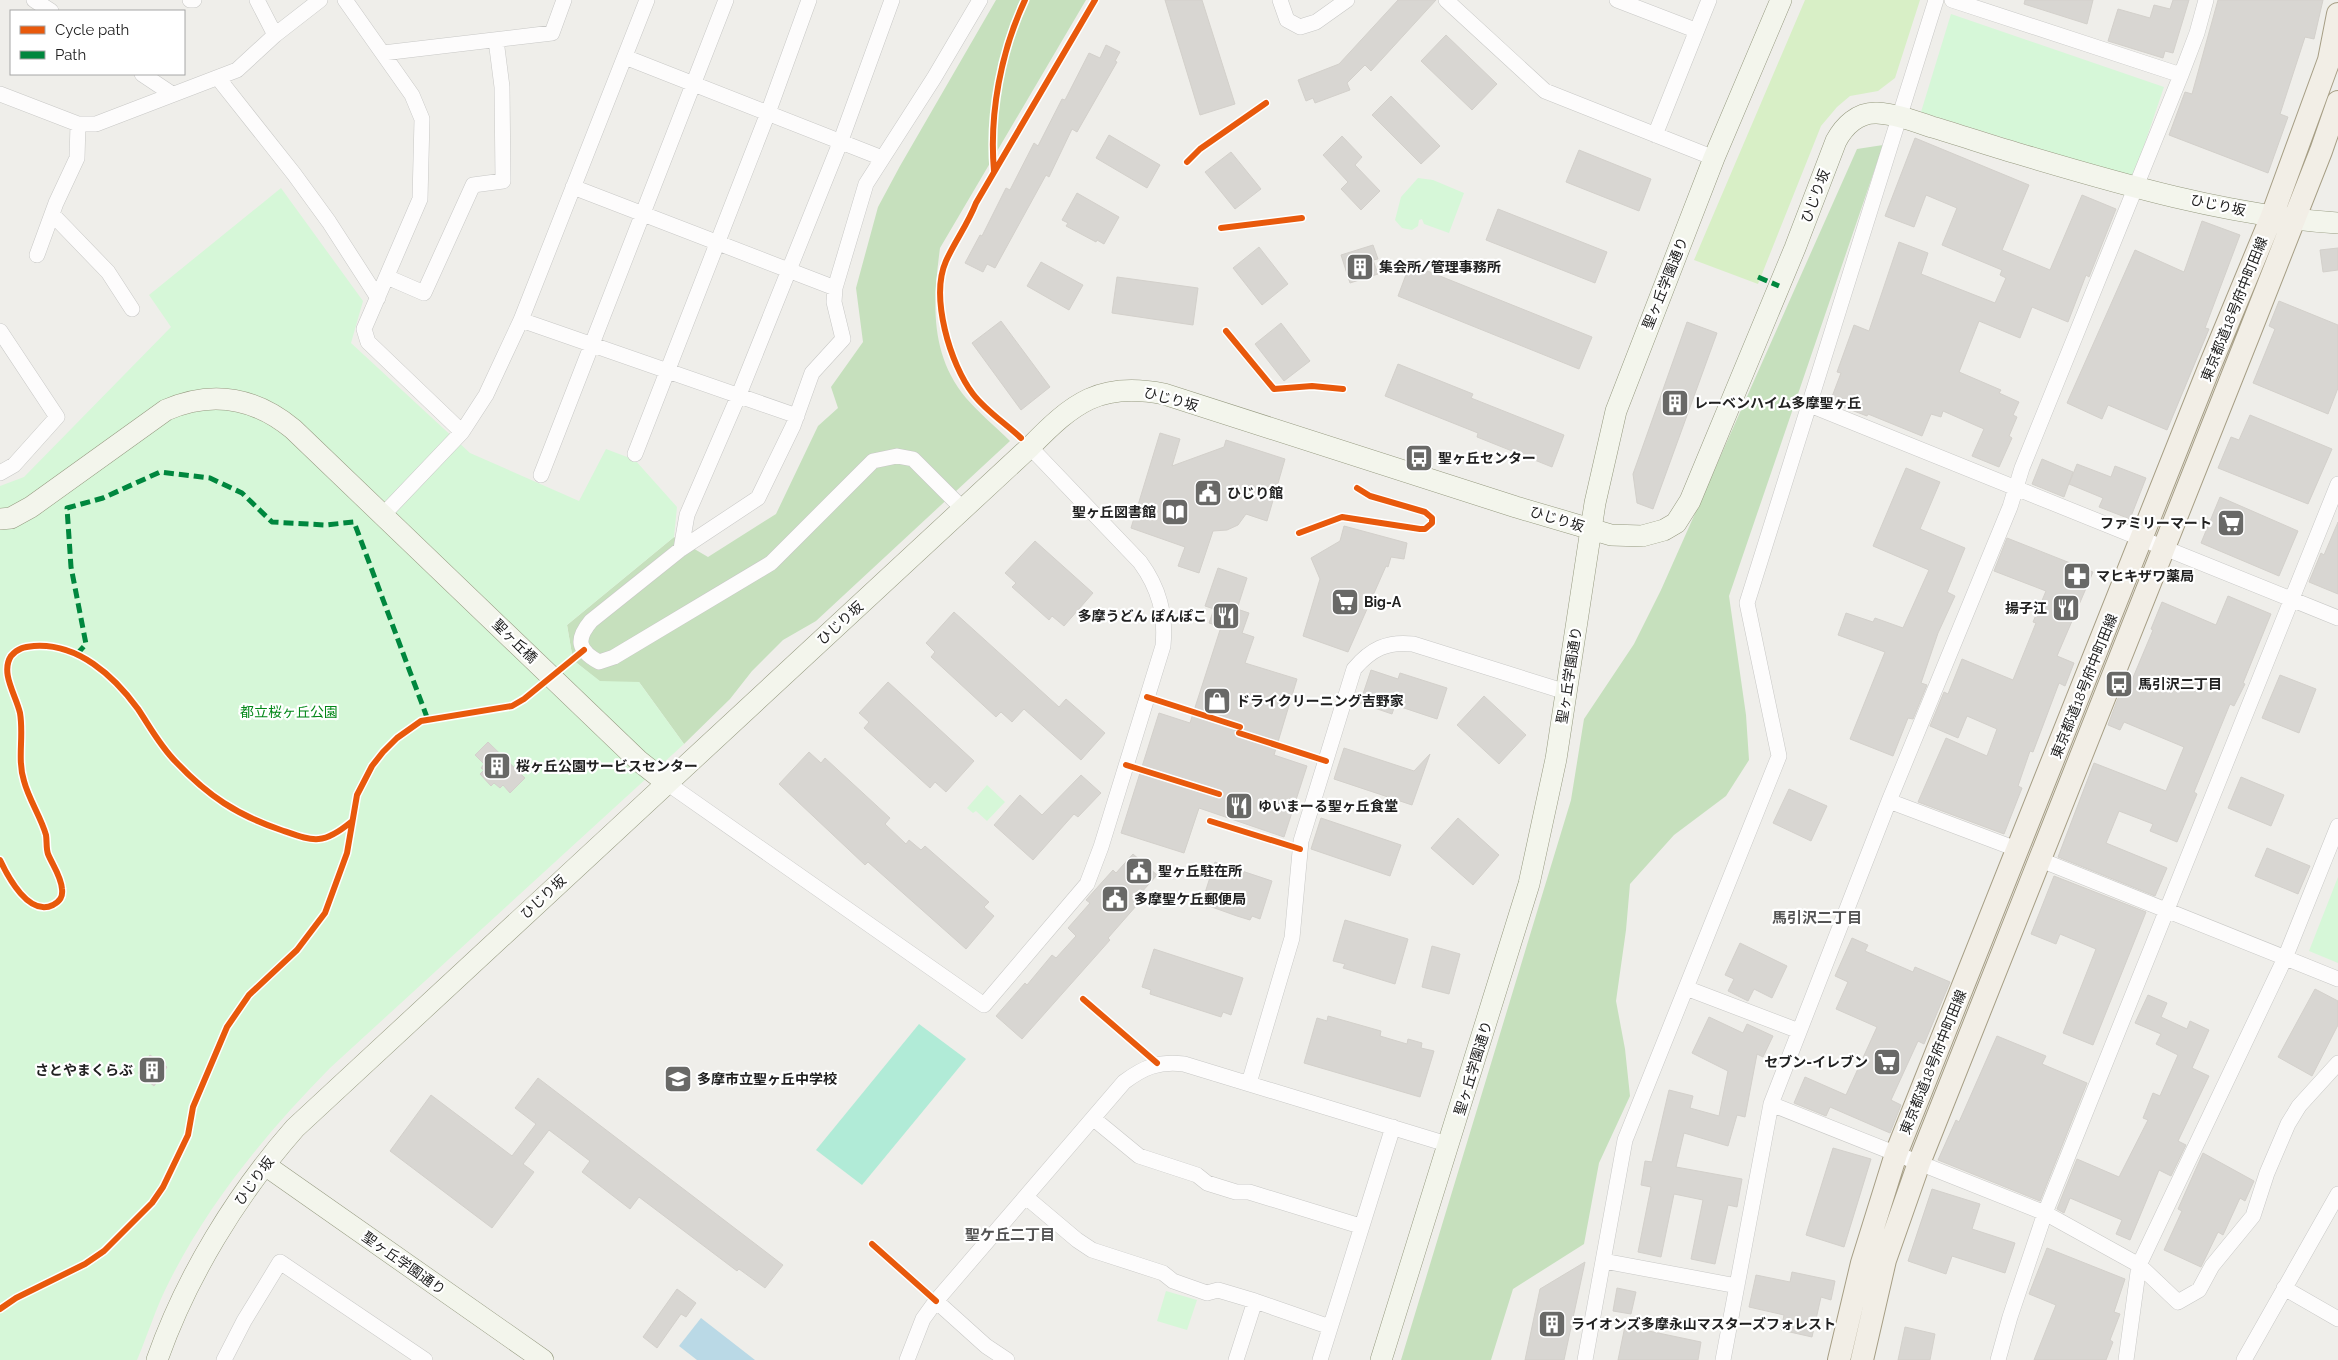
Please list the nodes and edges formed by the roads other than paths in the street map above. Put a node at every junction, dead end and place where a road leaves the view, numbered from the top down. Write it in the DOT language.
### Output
graph roads {
  1 [pos="34,0"];
  2 [pos="256,0"];
  3 [pos="320,0"];
  4 [pos="345,0"];
  5 [pos="564,0"];
  6 [pos="647,0"];
  7 [pos="726,0"];
  8 [pos="809,0"];
  9 [pos="892,0"];
  10 [pos="980,0"];
  11 [pos="1280,0"];
  12 [pos="1347,0"];
  13 [pos="1446,0"];
  14 [pos="1617,0"];
  15 [pos="1709,0"];
  16 [pos="1781,0"];
  17 [pos="1936,0"];
  18 [pos="1952,0"];
  19 [pos="2206,0"];
  20 [pos="49,10"];
  21 [pos="2338,14"];
  22 [pos="1695,30"];
  23 [pos="275,35"];
  24 [pos="496,40"];
  25 [pos="383,53"];
  26 [pos="625,57"];
  27 [pos="144,75"];
  28 [pos="2181,75"];
  29 [pos="218,78"];
  30 [pos="694,84"];
  31 [pos="0,94"];
  32 [pos="172,94"];
  33 [pos="2338,102"];
  34 [pos="768,113"];
  35 [pos="1899,116"];
  36 [pos="78,124"];
  37 [pos="1654,135"];
  38 [pos="840,143"];
  39 [pos="882,158"];
  40 [pos="1714,158"];
  41 [pos="573,187"];
  42 [pos="2136,187"];
  43 [pos="643,214"];
  44 [pos="53,215"];
  45 [pos="2272,216"];
  46 [pos="2294,219"];
  47 [pos="2338,223"];
  48 [pos="716,243"];
  49 [pos="37,255"];
  50 [pos="788,271"];
  51 [pos="387,277"];
  52 [pos="835,288"];
  53 [pos="378,298"];
  54 [pos="132,309"];
  55 [pos="522,320"];
  56 [pos="0,331"];
  57 [pos="592,345"];
  58 [pos="668,372"];
  59 [pos="738,397"];
  60 [pos="1810,405"];
  61 [pos="797,416"];
  62 [pos="462,432"];
  63 [pos="1030,447"];
  64 [pos="635,454"];
  65 [pos="0,473"];
  66 [pos="541,475"];
  67 [pos="2338,484"];
  68 [pos="2016,489"];
  69 [pos="963,509"];
  70 [pos="382,516"];
  71 [pos="0,520"];
  72 [pos="1590,529"];
  73 [pos="2143,538"];
  74 [pos="2164,548"];
  75 [pos="681,549"];
  76 [pos="2291,597"];
  77 [pos="2338,618"];
  78 [pos="1566,692"];
  79 [pos="667,783"];
  80 [pos="1889,801"];
  81 [pos="2338,826"];
  82 [pos="2019,850"];
  83 [pos="2040,860"];
  84 [pos="2166,910"];
  85 [pos="2285,958"];
  86 [pos="2338,979"];
  87 [pos="1686,988"];
  88 [pos="1799,1031"];
  89 [pos="2338,1063"];
  90 [pos="1249,1083"];
  91 [pos="1771,1104"];
  92 [pos="1094,1119"];
  93 [pos="1393,1127"];
  94 [pos="1450,1145"];
  95 [pos="1896,1154"];
  96 [pos="1919,1163"];
  97 [pos="265,1165"];
  98 [pos="2338,1194"];
  99 [pos="1026,1197"];
  100 [pos="2045,1213"];
  101 [pos="2332,1221"];
  102 [pos="1360,1226"];
  103 [pos="1604,1261"];
  104 [pos="2139,1265"];
  105 [pos="1737,1286"];
  106 [pos="2284,1288"];
  107 [pos="936,1301"];
  108 [pos="1255,1301"];
  109 [pos="2338,1318"];
  110 [pos="1330,1327"];
  111 [pos="157,1360"];
  112 [pos="226,1360"];
  113 [pos="425,1360"];
  114 [pos="543,1360"];
  115 [pos="907,1360"];
  116 [pos="1007,1360"];
  117 [pos="1236,1360"];
  118 [pos="1320,1360"];
  119 [pos="1382,1360"];
  120 [pos="1585,1360"];
  121 [pos="1723,1360"];
  122 [pos="1839,1360"];
  123 [pos="1862,1360"];
  124 [pos="1998,1360"];
  125 [pos="2126,1360"];
  126 [pos="2244,1360"];
  1 -- 20 [label="street"];
  2 -- 23 [label="street"];
  3 -- 23 [label="street"];
  4 -- 25 [label="street"];
  5 -- 24 [label="street"];
  6 -- 26 [label="street"];
  7 -- 30 [label="street"];
  8 -- 34 [label="street"];
  9 -- 38 [label="street"];
  10 -- 39 [label="street"];
  11 -- 12 [label="street"];
  13 -- 37 [label="street"];
  14 -- 22 [label="street"];
  15 -- 22 [label="street"];
  16 -- 40 [label="street, 聖ヶ丘学園通り"];
  17 -- 35 [label="street"];
  18 -- 28 [label="street"];
  19 -- 28 [label="street"];
  21 -- 45 [label="main road, 東京都道18号府中町田線"];
  22 -- 37 [label="street"];
  23 -- 29 [label="street"];
  24 -- 25 [label="street"];
  24 -- 51 [label="street"];
  25 -- 51 [label="street"];
  26 -- 30 [label="street"];
  26 -- 41 [label="street"];
  27 -- 32 [label="street"];
  28 -- 42 [label="street"];
  29 -- 32 [label="street"];
  29 -- 53 [label="street"];
  30 -- 34 [label="street"];
  30 -- 43 [label="street"];
  31 -- 36 [label="street"];
  32 -- 36 [label="street"];
  33 -- 46 [label="main road, 東京都道18号府中町田線"];
  34 -- 38 [label="street"];
  34 -- 48 [label="street"];
  35 -- 42 [label="street, ひじり坂"];
  35 -- 60 [label="street"];
  35 -- 72 [label="street, ひじり坂"];
  36 -- 44 [label="street"];
  37 -- 40 [label="street"];
  38 -- 39 [label="street"];
  38 -- 50 [label="street"];
  39 -- 52 [label="street"];
  40 -- 72 [label="street, 聖ヶ丘学園通り"];
  41 -- 43 [label="street"];
  41 -- 55 [label="street"];
  42 -- 45 [label="street, ひじり坂"];
  42 -- 68 [label="street"];
  43 -- 48 [label="street"];
  43 -- 57 [label="street"];
  44 -- 49 [label="street"];
  44 -- 54 [label="street"];
  45 -- 46 [label="street, ひじり坂"];
  45 -- 73 [label="main road, 東京都道18号府中町田線"];
  46 -- 47 [label="street, ひじり坂"];
  46 -- 74 [label="main road, 東京都道18号府中町田線"];
  48 -- 50 [label="street"];
  48 -- 58 [label="street"];
  50 -- 52 [label="street"];
  50 -- 59 [label="street"];
  51 -- 53 [label="street"];
  52 -- 61 [label="street"];
  53 -- 62 [label="street"];
  55 -- 57 [label="street"];
  55 -- 62 [label="street"];
  56 -- 65 [label="street"];
  57 -- 58 [label="street"];
  57 -- 66 [label="street"];
  58 -- 59 [label="street"];
  58 -- 64 [label="street"];
  59 -- 61 [label="street"];
  59 -- 75 [label="street"];
  60 -- 68 [label="street"];
  60 -- 87 [label="street"];
  61 -- 75 [label="street"];
  62 -- 70 [label="street"];
  63 -- 69 [label="street, ひじり坂"];
  63 -- 72 [label="street, ひじり坂"];
  63 -- 79 [label="street"];
  67 -- 76 [label="street"];
  68 -- 73 [label="street"];
  68 -- 80 [label="street"];
  69 -- 75 [label="street"];
  69 -- 79 [label="street, ひじり坂"];
  70 -- 71 [label="street, 聖ヶ丘橋"];
  70 -- 79 [label="street, 聖ヶ丘橋"];
  72 -- 78 [label="street, 聖ヶ丘学園通り"];
  73 -- 74 [label="street"];
  73 -- 82 [label="main road, 東京都道18号府中町田線"];
  74 -- 76 [label="street"];
  74 -- 83 [label="main road, 東京都道18号府中町田線"];
  76 -- 77 [label="street"];
  76 -- 84 [label="street"];
  78 -- 90 [label="street"];
  78 -- 94 [label="street, 聖ヶ丘学園通り"];
  79 -- 97 [label="street, ひじり坂"];
  80 -- 82 [label="street"];
  80 -- 88 [label="street"];
  81 -- 85 [label="street"];
  82 -- 95 [label="main road, 東京都道18号府中町田線"];
  83 -- 84 [label="street"];
  83 -- 96 [label="main road, 東京都道18号府中町田線"];
  84 -- 85 [label="street"];
  84 -- 100 [label="street"];
  85 -- 86 [label="street"];
  85 -- 104 [label="street"];
  87 -- 88 [label="street"];
  87 -- 103 [label="street"];
  88 -- 91 [label="street"];
  89 -- 104 [label="street"];
  90 -- 92 [label="street"];
  90 -- 93 [label="street"];
  91 -- 95 [label="street"];
  91 -- 105 [label="street"];
  92 -- 99 [label="street"];
  92 -- 102 [label="street"];
  93 -- 94 [label="street"];
  93 -- 102 [label="street"];
  94 -- 119 [label="street, 聖ヶ丘学園通り"];
  95 -- 96 [label="street"];
  95 -- 122 [label="main road, 東京都道18号府中町田線"];
  96 -- 100 [label="street"];
  96 -- 123 [label="main road, 東京都道18号府中町田線"];
  97 -- 111 [label="street, ひじり坂"];
  97 -- 114 [label="street, 聖ヶ丘学園通り"];
  98 -- 101 [label="street"];
  99 -- 107 [label="street"];
  99 -- 108 [label="street"];
  100 -- 104 [label="street"];
  100 -- 124 [label="street"];
  101 -- 106 [label="street"];
  102 -- 110 [label="street"];
  103 -- 105 [label="street"];
  103 -- 120 [label="street"];
  104 -- 125 [label="street"];
  105 -- 121 [label="street"];
  106 -- 109 [label="street"];
  106 -- 126 [label="street"];
  107 -- 115 [label="street"];
  107 -- 116 [label="street"];
  108 -- 110 [label="street"];
  108 -- 117 [label="street"];
  110 -- 118 [label="street"];
  112 -- 113 [label="street"];
}
